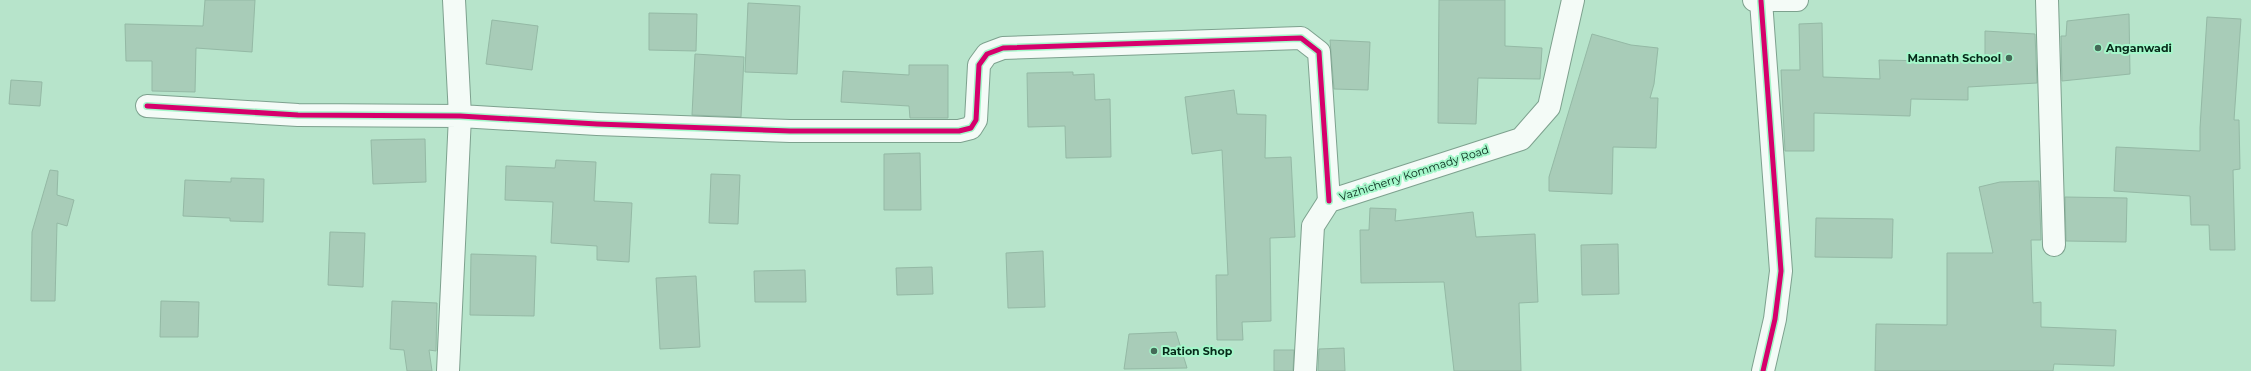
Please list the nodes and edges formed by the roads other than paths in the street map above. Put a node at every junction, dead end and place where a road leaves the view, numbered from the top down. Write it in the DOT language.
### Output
graph roads {
  1 [pos="454,0"];
  2 [pos="1573,0"];
  3 [pos="1758,0"];
  4 [pos="1797,0"];
  5 [pos="2047,0"];
  6 [pos="147,106"];
  7 [pos="460,116"];
  8 [pos="1329,201"];
  9 [pos="2054,246"];
  10 [pos="448,371"];
  11 [pos="1305,371"];
  12 [pos="1762,371"];
  1 -- 7 [label="street"];
  2 -- 8 [label="street, Vazhicherry Kommady Road"];
  3 -- 4 [label="street"];
  3 -- 12 [label="street"];
  5 -- 9 [label="street"];
  6 -- 7 [label="street"];
  7 -- 8 [label="street"];
  7 -- 10 [label="street"];
  8 -- 11 [label="street, Vazhicherry Kommady Road"];
}
